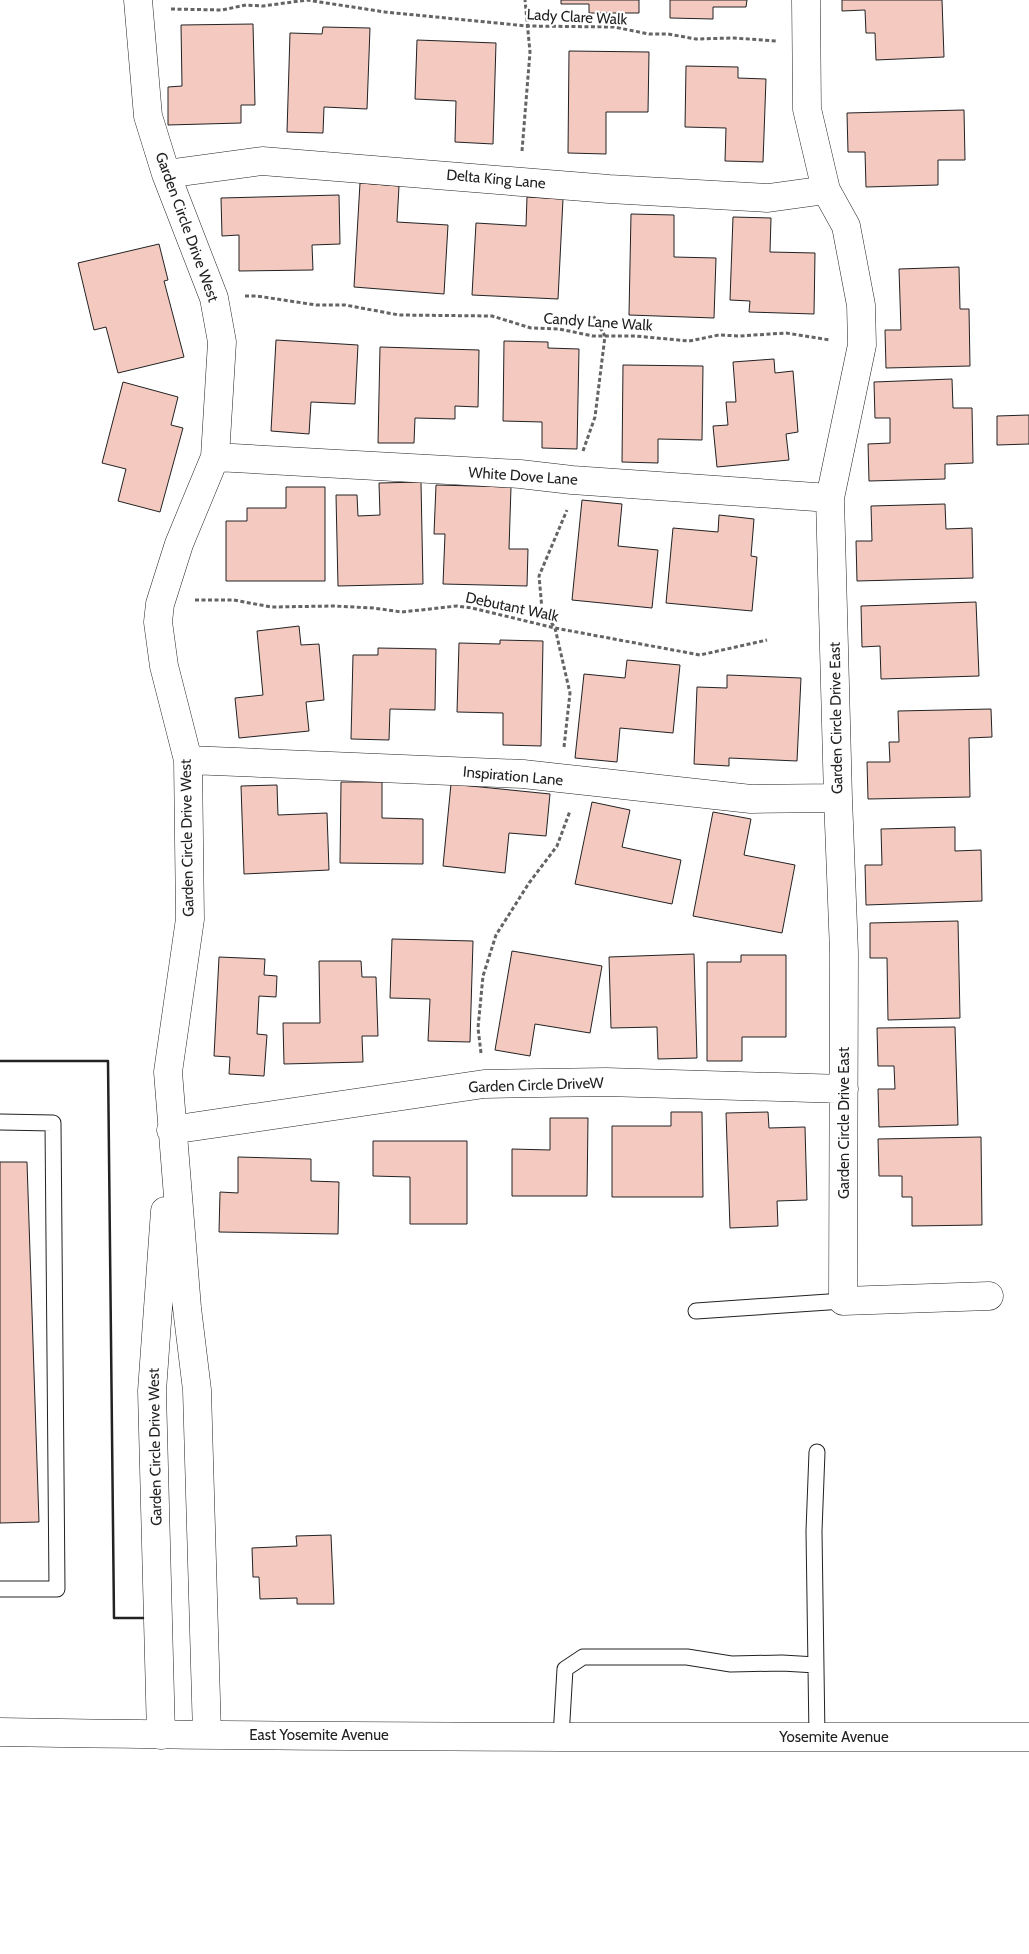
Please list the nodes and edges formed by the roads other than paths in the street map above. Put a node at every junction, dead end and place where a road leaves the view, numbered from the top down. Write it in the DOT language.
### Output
graph roads {
  1 [pos="806,0"];
  2 [pos="138,5"];
  3 [pos="166,174"];
  4 [pos="826,190"];
  5 [pos="215,457"];
  6 [pos="830,498"];
  7 [pos="188,760"];
  8 [pos="838,798"];
  9 [pos="844,1089"];
  10 [pos="0,1122"];
  11 [pos="171,1130"];
  12 [pos="990,1296"];
  13 [pos="843,1301"];
  14 [pos="696,1311"];
  15 [pos="817,1452"];
  16 [pos="0,1589"];
  17 [pos="816,1666"];
  18 [pos="0,1732"];
  19 [pos="207,1734"];
  20 [pos="161,1735"];
  21 [pos="561,1737"];
  22 [pos="639,1737"];
  23 [pos="817,1737"];
  24 [pos="1029,1737"];
  1 -- 4 [label="street, Garden Circle Drive East"];
  2 -- 3 [label="street, Garden Circle Drive West"];
  3 -- 4 [label="street, Delta King Lane"];
  3 -- 5 [label="street, Garden Circle Drive West"];
  4 -- 6 [label="street, Garden Circle Drive East"];
  5 -- 6 [label="street, White Dove Lane"];
  5 -- 7 [label="street, Garden Circle Drive West"];
  6 -- 8 [label="street, Garden Circle Drive East"];
  7 -- 8 [label="street, Inspiration Lane"];
  7 -- 11 [label="street, Garden Circle Drive West"];
  8 -- 9 [label="street, Garden Circle Drive East"];
  9 -- 11 [label="street, Garden Circle DriveW"];
  9 -- 13 [label="street, Garden Circle Drive East"];
  10 -- 16 [label="lane"];
  11 -- 19 [label="street, Garden Circle Drive West"];
  11 -- 20 [label="street, Garden Circle Drive West"];
  12 -- 13 [label="street"];
  13 -- 14 [label="lane"];
  15 -- 17 [label="lane"];
  17 -- 21 [label="lane"];
  17 -- 23 [label="lane"];
  18 -- 20 [label="street, East Yosemite Avenue"];
  19 -- 20 [label="street, East Yosemite Avenue"];
  19 -- 21 [label="street, East Yosemite Avenue"];
  21 -- 22 [label="street, East Yosemite Avenue"];
  22 -- 23 [label="street, Yosemite Avenue"];
  23 -- 24 [label="street, Yosemite Avenue"];
}
